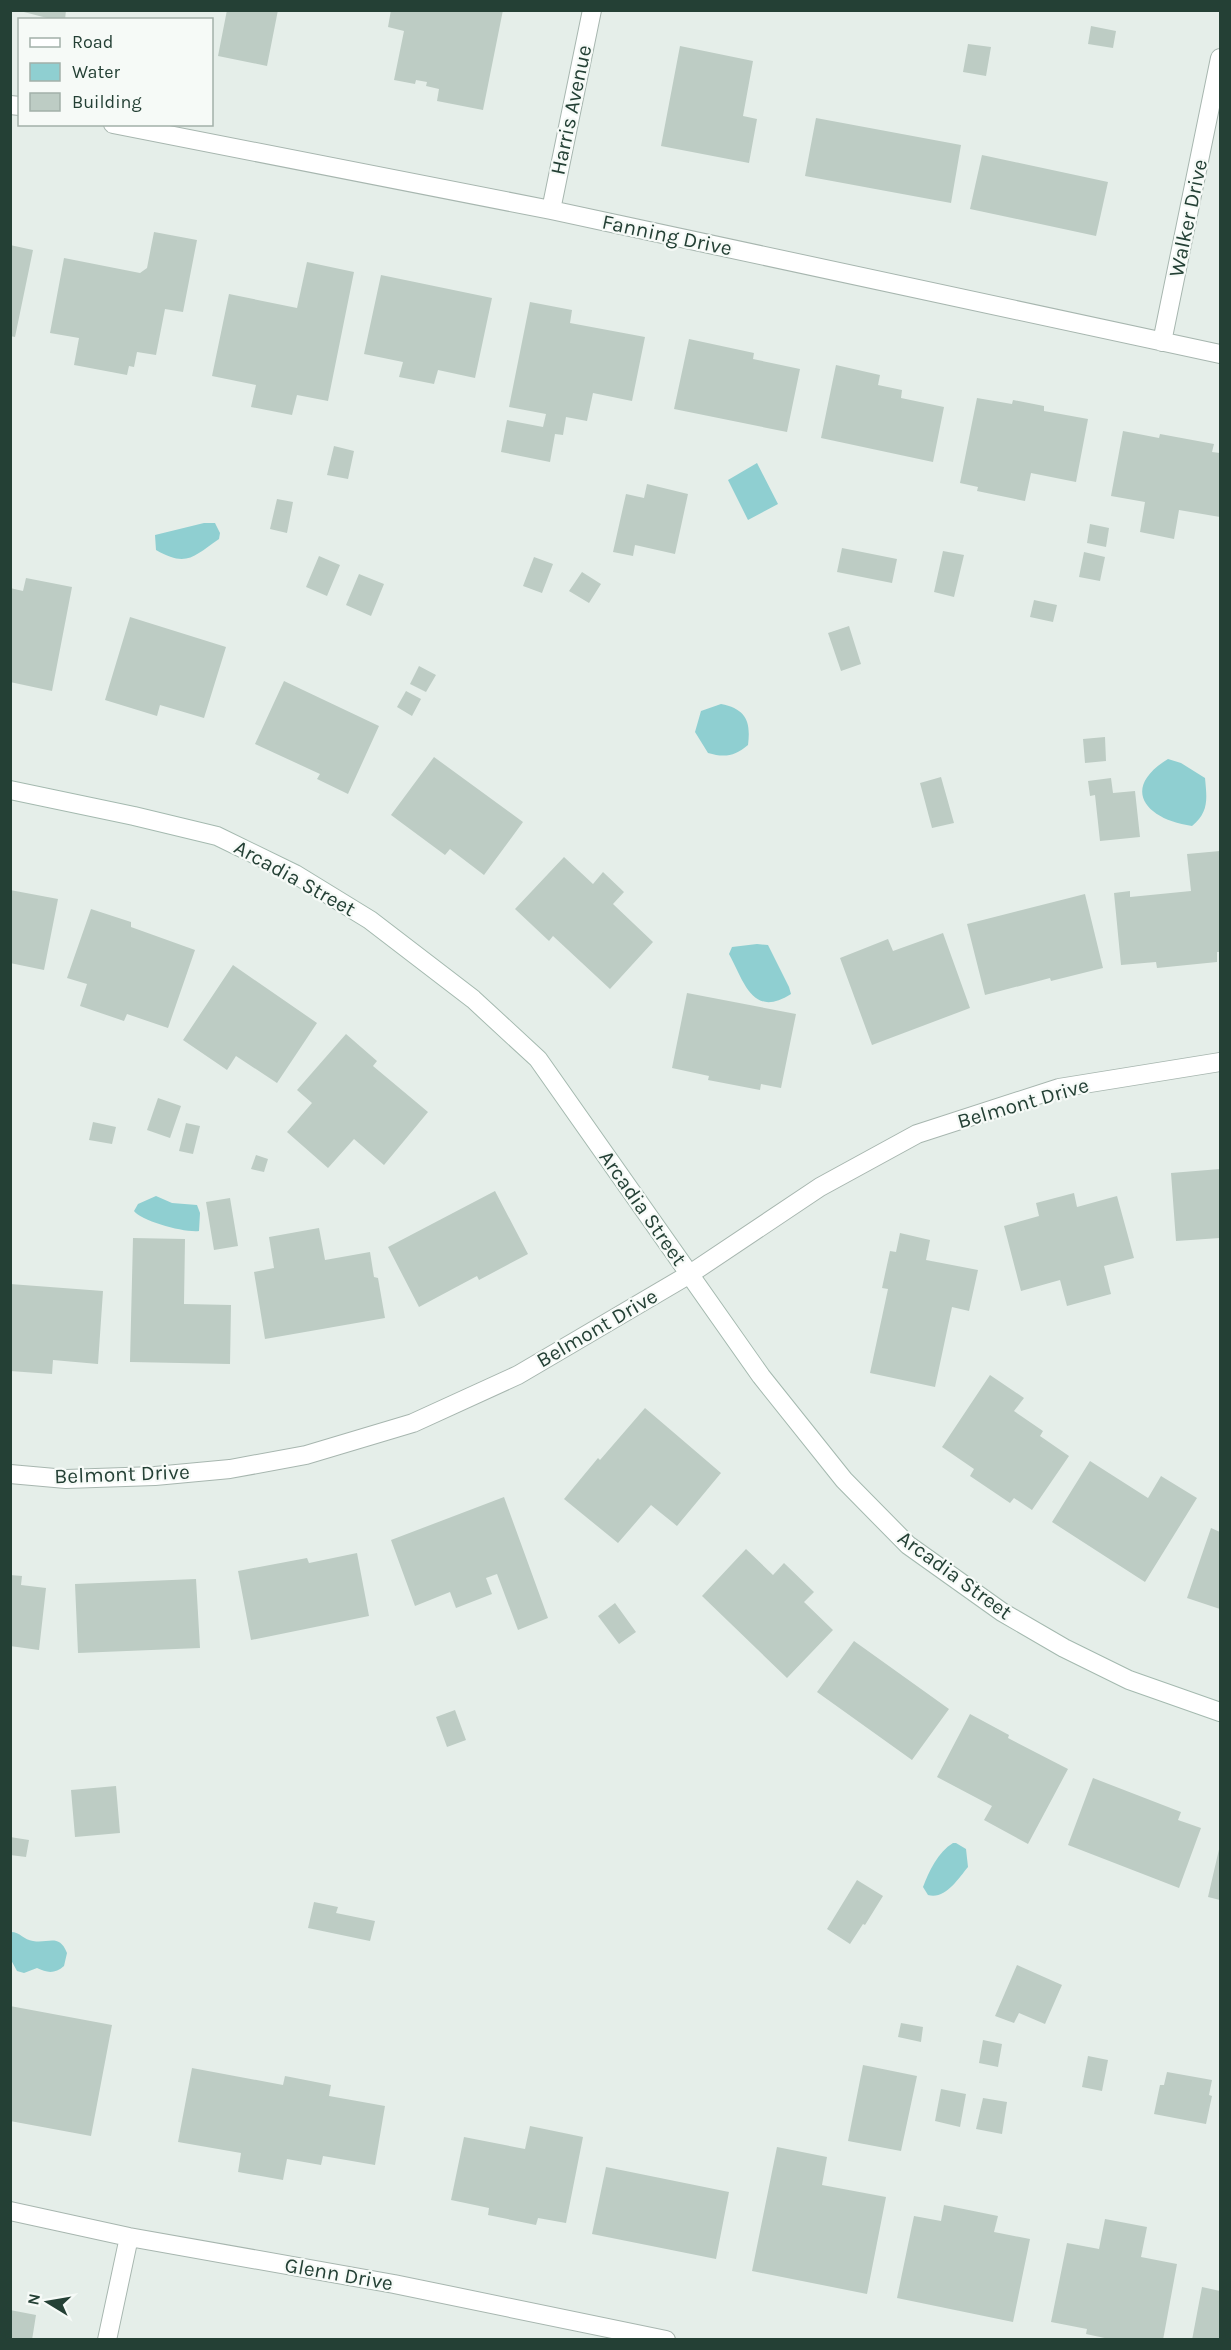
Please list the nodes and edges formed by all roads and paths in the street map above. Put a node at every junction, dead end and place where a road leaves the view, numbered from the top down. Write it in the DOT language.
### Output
graph roads {
  1 [pos="592,10"];
  2 [pos="1221,58"];
  3 [pos="122,126"];
  4 [pos="551,210"];
  5 [pos="1162,342"];
  6 [pos="1221,354"];
  7 [pos="10,790"];
  8 [pos="1221,1062"];
  9 [pos="690,1274"];
  10 [pos="10,1474"];
  11 [pos="1221,1712"];
  12 [pos="10,2211"];
  13 [pos="129,2237"];
  14 [pos="107,2340"];
  15 [pos="666,2340"];
  1 -- 4 [label="street, Harris Avenue"];
  2 -- 5 [label="street, Walker Drive"];
  3 -- 4 [label="street, Fanning Drive"];
  4 -- 5 [label="street, Fanning Drive"];
  5 -- 6 [label="street, Fanning Drive"];
  7 -- 9 [label="street, Arcadia Street"];
  8 -- 9 [label="street, Belmont Drive"];
  9 -- 10 [label="street, Belmont Drive"];
  9 -- 11 [label="street, Arcadia Street"];
  12 -- 13 [label="street, Glenn Drive"];
  13 -- 14 [label="street"];
  13 -- 15 [label="street, Glenn Drive"];
}
